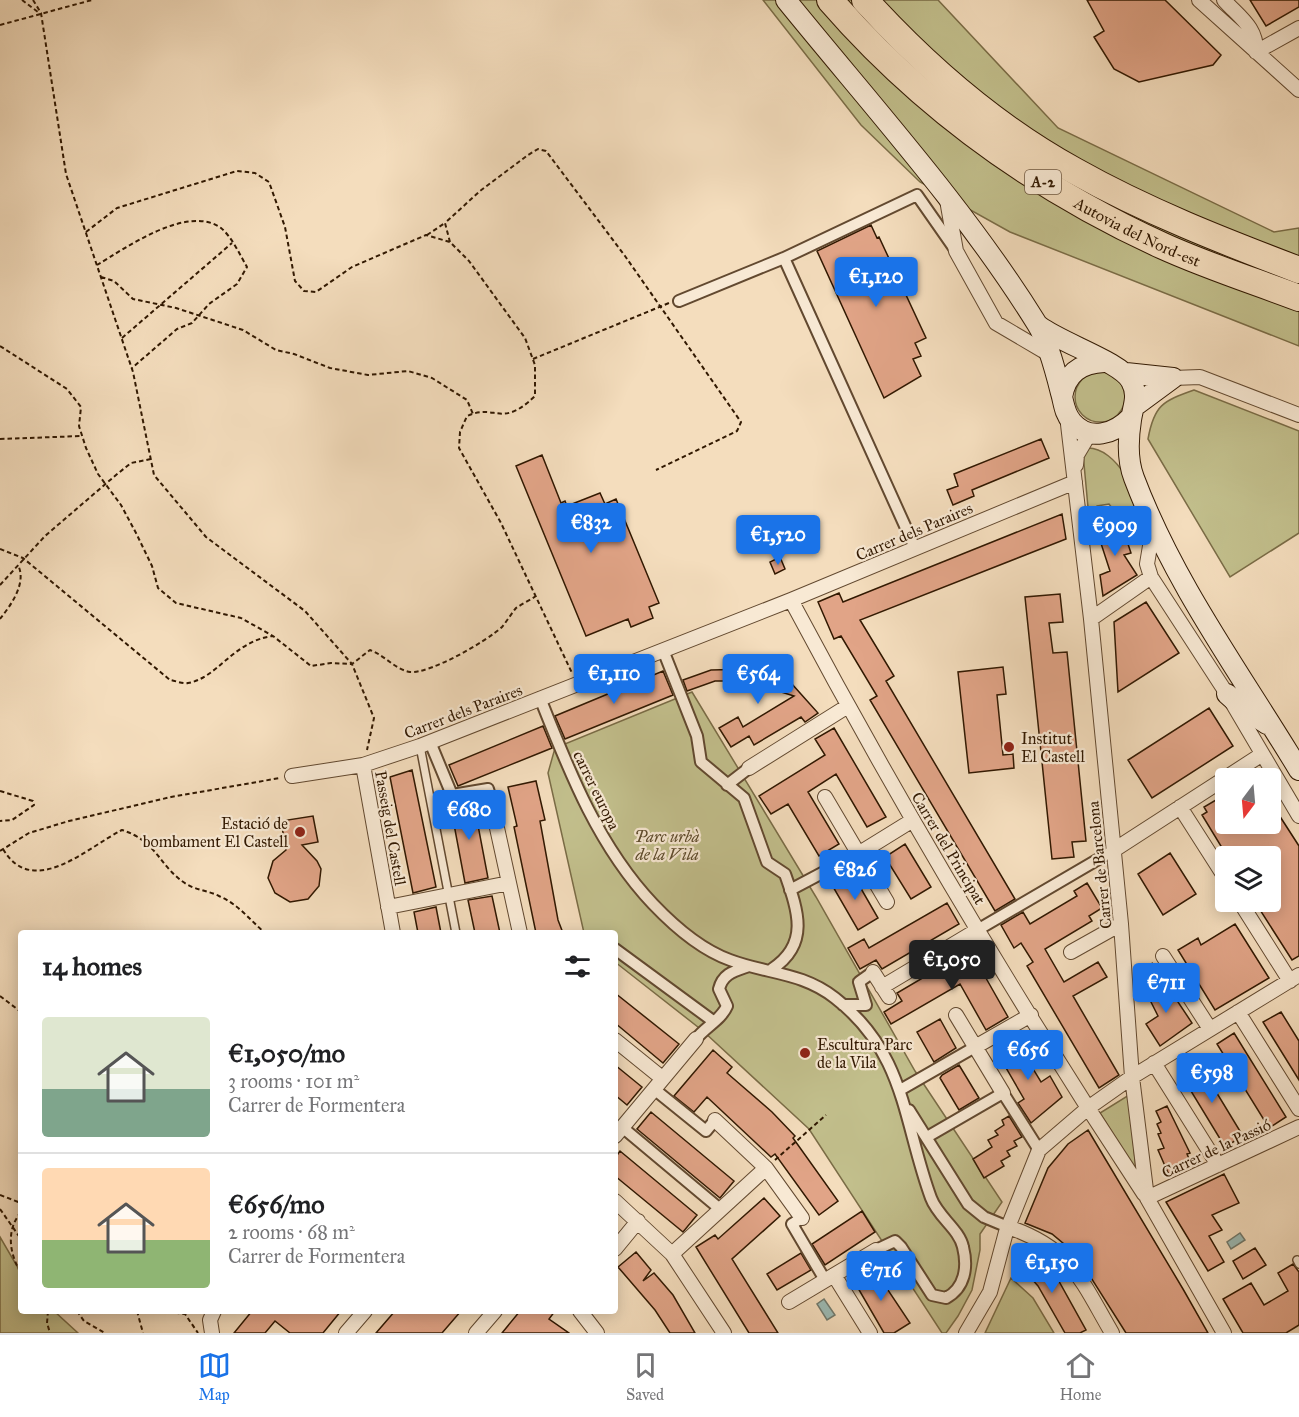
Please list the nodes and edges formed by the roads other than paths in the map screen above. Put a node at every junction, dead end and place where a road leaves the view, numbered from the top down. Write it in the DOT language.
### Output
graph roads {
  1 [pos="786,0"];
  2 [pos="830,0"];
  3 [pos="864,0"];
  4 [pos="1199,0"];
  5 [pos="1224,0"];
  6 [pos="1299,28"];
  7 [pos="1256,52"];
  8 [pos="1299,90"];
  9 [pos="946,195"];
  10 [pos="956,251"];
  11 [pos="783,258"];
  12 [pos="1299,270"];
  13 [pos="1299,298"];
  14 [pos="679,301"];
  15 [pos="1039,326"];
  16 [pos="1047,353"];
  17 [pos="1104,362"];
  18 [pos="1126,373"];
  19 [pos="1173,378"];
  20 [pos="1062,397"];
  21 [pos="1133,411"];
  22 [pos="1299,414"];
  23 [pos="1067,416"];
  24 [pos="1093,434"];
  25 [pos="1129,464"];
  26 [pos="1075,482"];
  27 [pos="1153,528"];
  28 [pos="915,548"];
  29 [pos="1151,578"];
  30 [pos="791,600"];
  31 [pos="1091,619"];
  32 [pos="663,650"];
  33 [pos="1227,694"];
  34 [pos="540,699"];
  35 [pos="848,706"];
  36 [pos="1272,727"];
  37 [pos="425,744"];
  38 [pos="1262,755"];
  39 [pos="363,765"];
  40 [pos="749,768"];
  41 [pos="1299,770"];
  42 [pos="292,776"];
  43 [pos="727,785"];
  44 [pos="490,795"];
  45 [pos="825,797"];
  46 [pos="1180,807"];
  47 [pos="1299,816"];
  48 [pos="913,820"];
  49 [pos="1114,850"];
  50 [pos="858,854"];
  51 [pos="1215,862"];
  52 [pos="508,883"];
  53 [pos="790,890"];
  54 [pos="449,895"];
  55 [pos="887,902"];
  56 [pos="388,907"];
  57 [pos="1247,912"];
  58 [pos="1121,924"];
  59 [pos="979,929"];
  60 [pos="392,930"];
  61 [pos="455,930"];
  62 [pos="519,930"];
  63 [pos="618,951"];
  64 [pos="1071,952"];
  65 [pos="1163,956"];
  66 [pos="749,966"];
  67 [pos="772,969"];
  68 [pos="873,972"];
  69 [pos="1295,978"];
  70 [pos="843,1005"];
  71 [pos="1238,1012"];
  72 [pos="956,1015"];
  73 [pos="1031,1015"];
  74 [pos="713,1022"];
  75 [pos="1210,1029"];
  76 [pos="696,1039"];
  77 [pos="618,1043"];
  78 [pos="975,1047"];
  79 [pos="1154,1063"];
  80 [pos="1132,1077"];
  81 [pos="658,1083"];
  82 [pos="900,1090"];
  83 [pos="1003,1093"];
  84 [pos="906,1105"];
  85 [pos="1088,1108"];
  86 [pos="1299,1109"];
  87 [pos="716,1120"];
  88 [pos="618,1127"];
  89 [pos="1299,1127"];
  90 [pos="618,1129"];
  91 [pos="927,1137"];
  92 [pos="1039,1150"];
  93 [pos="1218,1165"];
  94 [pos="766,1168"];
  95 [pos="1147,1198"];
  96 [pos="618,1204"];
  97 [pos="720,1209"];
  98 [pos="802,1218"];
  99 [pos="638,1221"];
  100 [pos="1008,1227"];
  101 [pos="618,1245"];
  102 [pos="876,1250"];
  103 [pos="672,1254"];
  104 [pos="830,1277"];
  105 [pos="789,1302"];
  106 [pos="362,1314"];
  107 [pos="492,1314"];
  108 [pos="581,1314"];
  109 [pos="346,1333"];
  110 [pos="476,1333"];
  111 [pos="597,1333"];
  112 [pos="724,1333"];
  113 [pos="870,1333"];
  114 [pos="966,1333"];
  115 [pos="1112,1333"];
  116 [pos="1224,1333"];
  1 -- 9 [label="main road"];
  2 -- 13 [label="highway, Autovia del Nord-est / A-2"];
  3 -- 12 [label="highway, Autovia del Nord-est / A-2"];
  4 -- 7 [label="street"];
  5 -- 7 [label="street"];
  6 -- 7 [label="street"];
  7 -- 8 [label="street"];
  9 -- 10 [label="street"];
  9 -- 15 [label="main road"];
  10 -- 11 [label="street"];
  10 -- 16 [label="street"];
  11 -- 14 [label="street"];
  11 -- 28 [label="street"];
  15 -- 16 [label="main road"];
  15 -- 17 [label="main road"];
  16 -- 20 [label="main road"];
  17 -- 18 [label="main road"];
  17 -- 20 [label="main road"];
  18 -- 19 [label="main road"];
  18 -- 21 [label="main road"];
  19 -- 21 [label="main road"];
  19 -- 22 [label="street"];
  20 -- 23 [label="main road"];
  21 -- 24 [label="main road"];
  21 -- 25 [label="main road"];
  23 -- 24 [label="main road"];
  23 -- 26 [label="street, Carrer de Barcelona"];
  24 -- 25 [label="main road"];
  24 -- 26 [label="street, Carrer de Barcelona"];
  25 -- 27 [label="main road"];
  26 -- 28 [label="street, Carrer dels Paraires"];
  26 -- 31 [label="street, Carrer de Barcelona"];
  27 -- 29 [label="street"];
  27 -- 36 [label="main road"];
  28 -- 30 [label="street, Carrer dels Paraires"];
  29 -- 31 [label="street"];
  29 -- 33 [label="street"];
  30 -- 32 [label="street, Carrer dels Paraires"];
  30 -- 35 [label="street, Carrer del Principat"];
  31 -- 49 [label="street, Carrer de Barcelona"];
  32 -- 34 [label="street, Carrer dels Paraires"];
  32 -- 43 [label="street"];
  33 -- 36 [label="main road"];
  33 -- 38 [label="street"];
  34 -- 37 [label="street, Carrer dels Paraires"];
  34 -- 66 [label="street, carrer europa"];
  35 -- 40 [label="street"];
  35 -- 48 [label="street, Carrer del Principat"];
  36 -- 41 [label="main road"];
  37 -- 39 [label="street, Carrer dels Paraires"];
  37 -- 44 [label="street"];
  37 -- 54 [label="lane"];
  38 -- 46 [label="street"];
  38 -- 47 [label="street"];
  39 -- 42 [label="street, Passeig del Castell"];
  39 -- 56 [label="street, Passeig del Castell"];
  40 -- 43 [label="street"];
  43 -- 53 [label="street"];
  44 -- 52 [label="street"];
  45 -- 50 [label="street"];
  46 -- 49 [label="street"];
  46 -- 51 [label="street"];
  48 -- 50 [label="street"];
  48 -- 59 [label="street, Carrer del Principat"];
  49 -- 58 [label="street, Carrer de Barcelona"];
  49 -- 59 [label="street"];
  50 -- 53 [label="street"];
  50 -- 55 [label="street"];
  52 -- 54 [label="street"];
  52 -- 62 [label="street"];
  53 -- 67 [label="street"];
  54 -- 56 [label="street"];
  54 -- 61 [label="lane"];
  56 -- 60 [label="street, Passeig del Castell"];
  57 -- 69 [label="street"];
  58 -- 64 [label="street"];
  58 -- 80 [label="street, Carrer de Barcelona"];
  59 -- 68 [label="street"];
  59 -- 73 [label="street, Carrer del Principat"];
  63 -- 74 [label="street"];
  65 -- 75 [label="street"];
  66 -- 67 [label="street, carrer europa"];
  66 -- 74 [label="street"];
  67 -- 70 [label="street, carrer europa"];
  68 -- 70 [label="street"];
  69 -- 71 [label="street"];
  70 -- 82 [label="street, carrer europa"];
  71 -- 75 [label="street"];
  71 -- 86 [label="street"];
  72 -- 78 [label="street"];
  73 -- 78 [label="street"];
  73 -- 85 [label="street, Carrer del Principat"];
  74 -- 76 [label="street"];
  75 -- 79 [label="street"];
  76 -- 81 [label="street"];
  77 -- 81 [label="street"];
  78 -- 82 [label="street"];
  78 -- 83 [label="street"];
  79 -- 80 [label="street"];
  79 -- 93 [label="street"];
  80 -- 85 [label="street"];
  80 -- 95 [label="street, Carrer de Barcelona"];
  81 -- 87 [label="street"];
  81 -- 88 [label="street"];
  82 -- 84 [label="street, carrer europa"];
  83 -- 91 [label="street"];
  83 -- 92 [label="street"];
  84 -- 91 [label="street"];
  84 -- 102 [label="street"];
  85 -- 92 [label="street"];
  85 -- 95 [label="street, Carrer del Principat"];
  87 -- 94 [label="street"];
  89 -- 93 [label="street, Carrer de la Passió"];
  90 -- 97 [label="street"];
  91 -- 100 [label="street"];
  92 -- 100 [label="street"];
  93 -- 95 [label="street, Carrer de la Passió"];
  94 -- 97 [label="street"];
  94 -- 98 [label="street"];
  95 -- 116 [label="street, Carrer de Barcelona"];
  96 -- 99 [label="street"];
  97 -- 103 [label="street"];
  98 -- 104 [label="street"];
  99 -- 101 [label="street"];
  99 -- 103 [label="street"];
  100 -- 114 [label="street"];
  100 -- 115 [label="street"];
  102 -- 104 [label="street"];
  103 -- 112 [label="street"];
  104 -- 105 [label="street"];
  104 -- 113 [label="street"];
  106 -- 109 [label="street"];
  107 -- 110 [label="street"];
  108 -- 111 [label="street"];
}
